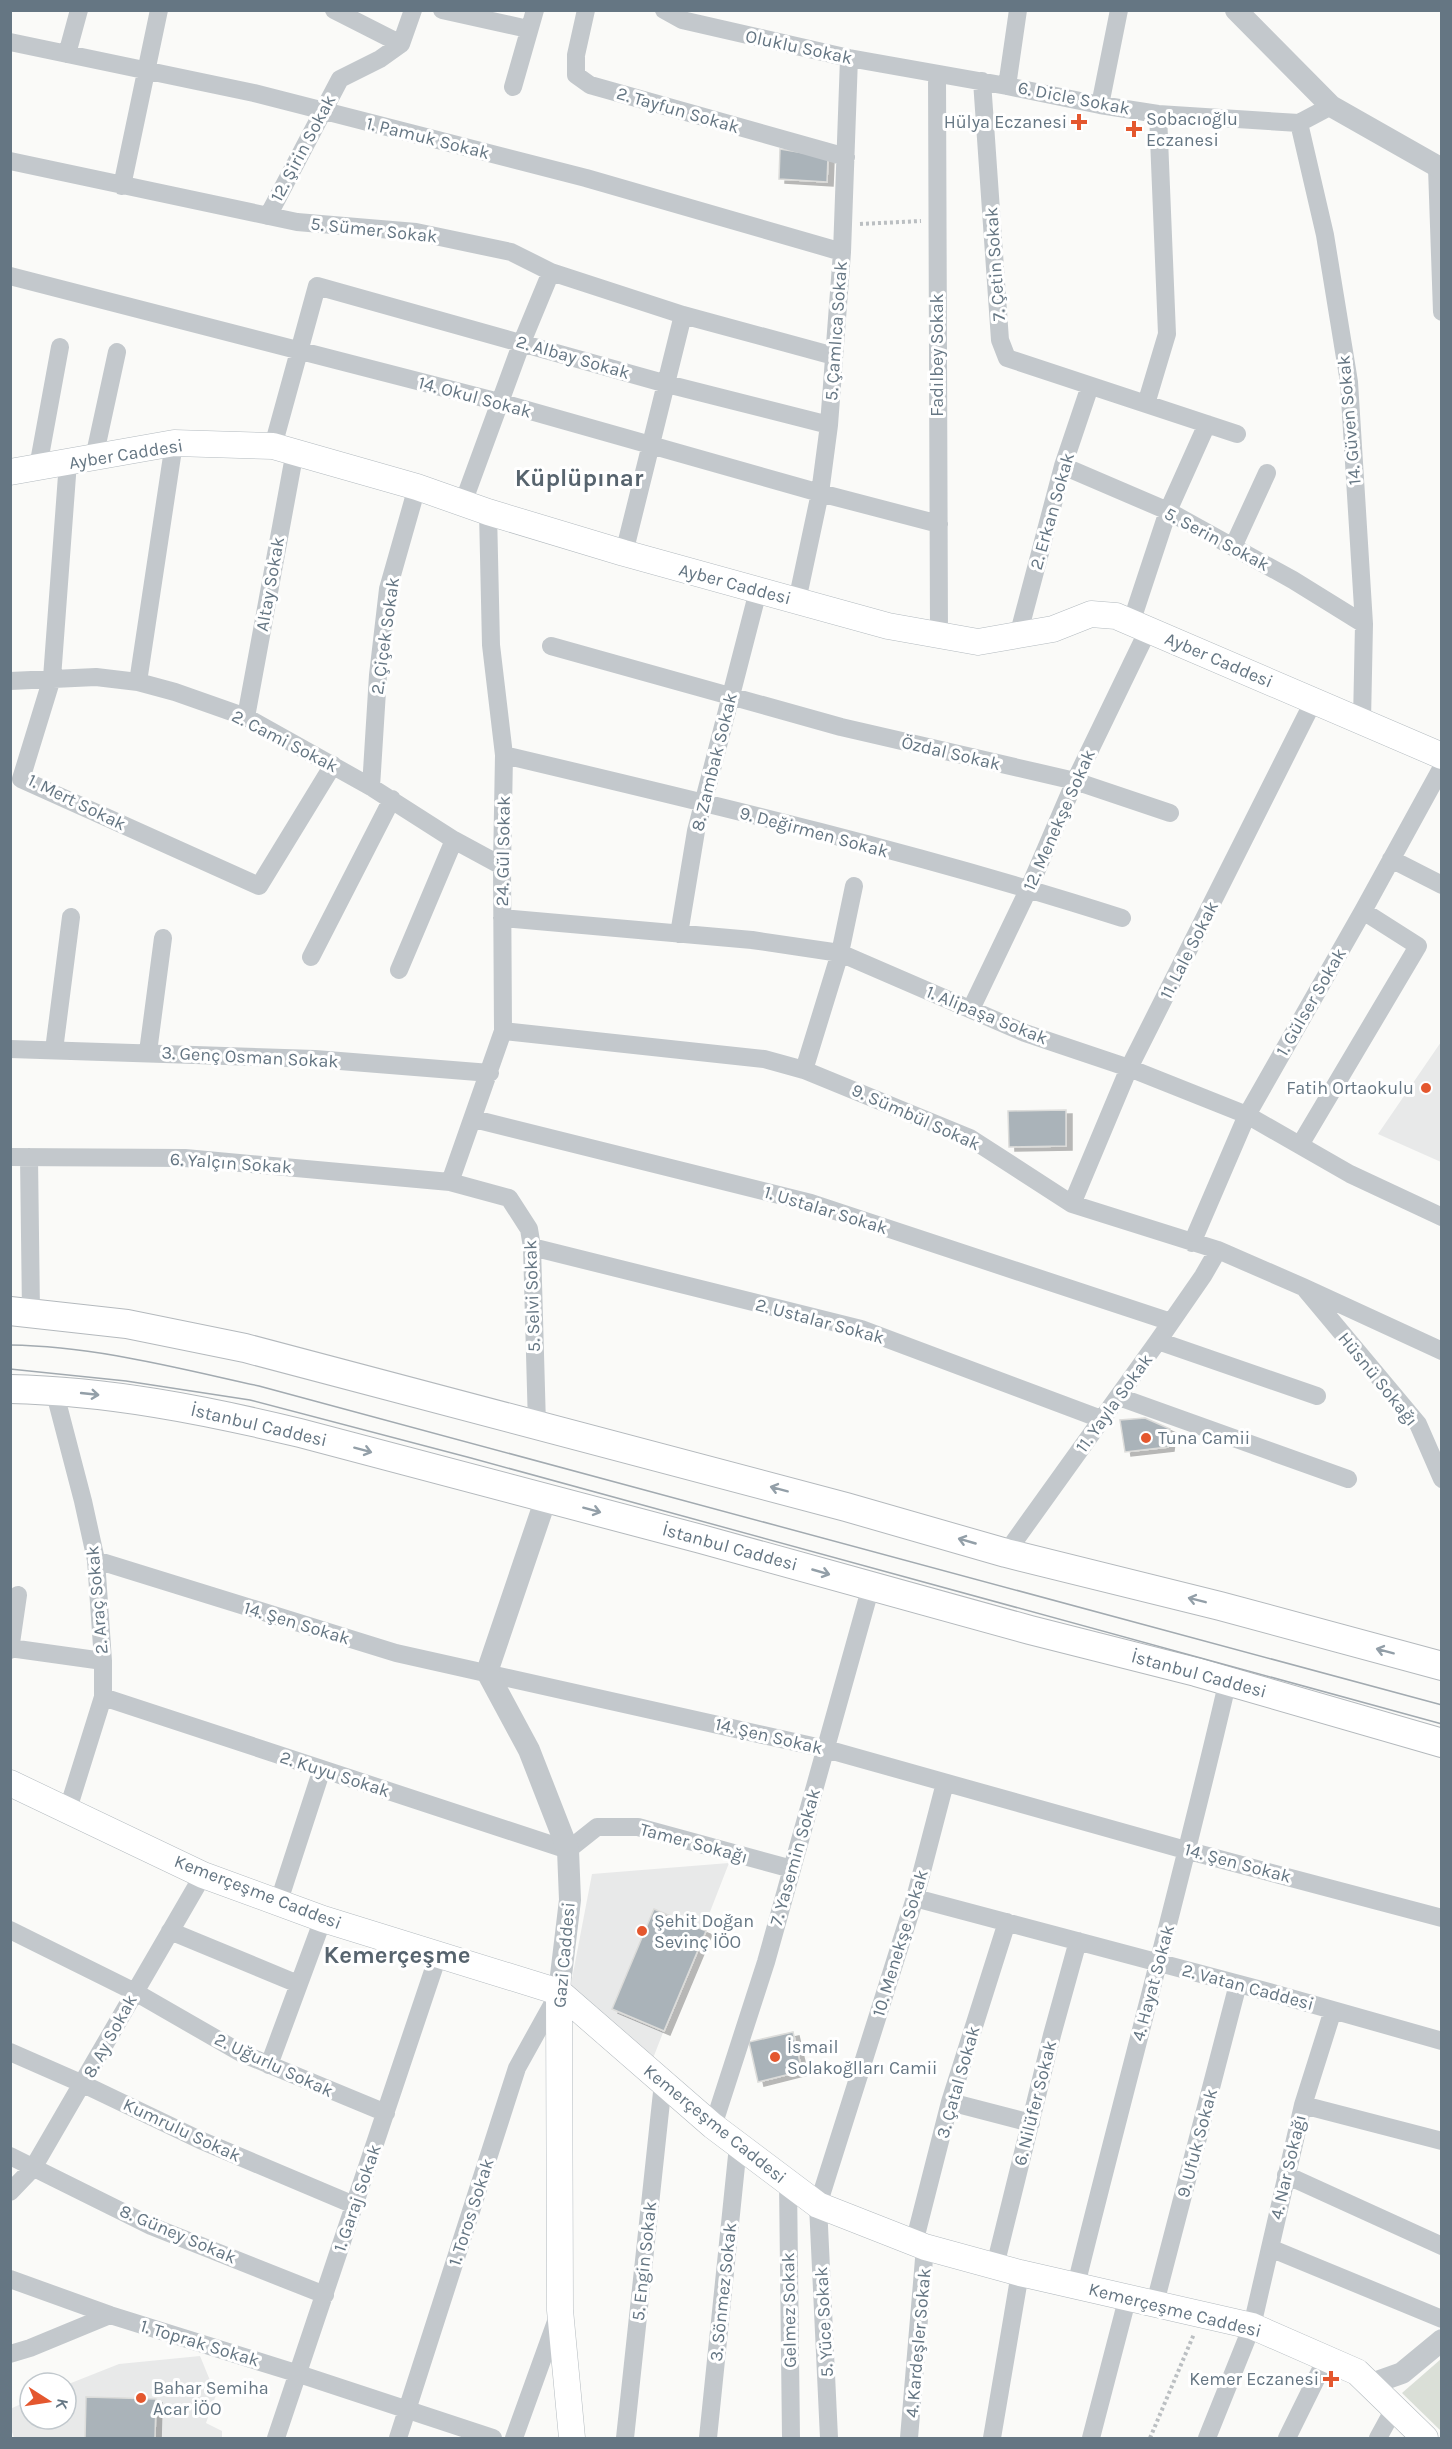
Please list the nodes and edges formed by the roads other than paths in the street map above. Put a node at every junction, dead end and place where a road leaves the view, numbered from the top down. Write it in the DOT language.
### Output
graph roads {
  1 [pos="79,10"];
  2 [pos="159,10"];
  3 [pos="334,10"];
  4 [pos="413,10"];
  5 [pos="442,10"];
  6 [pos="535,10"];
  7 [pos="586,10"];
  8 [pos="664,10"];
  9 [pos="1018,10"];
  10 [pos="1119,10"];
  11 [pos="1236,10"];
  12 [pos="528,29"];
  13 [pos="10,42"];
  14 [pos="401,44"];
  15 [pos="67,54"];
  16 [pos="849,58"];
  17 [pos="146,70"];
  18 [pos="937,74"];
  19 [pos="982,81"];
  20 [pos="1007,86"];
  21 [pos="513,87"];
  22 [pos="1100,105"];
  23 [pos="1331,106"];
  24 [pos="322,111"];
  25 [pos="1158,114"];
  26 [pos="1299,123"];
  27 [pos="846,157"];
  28 [pos="10,161"];
  29 [pos="1439,169"];
  30 [pos="122,186"];
  31 [pos="268,216"];
  32 [pos="842,252"];
  33 [pos="551,272"];
  34 [pos="10,276"];
  35 [pos="1441,278"];
  36 [pos="317,286"];
  37 [pos="1442,312"];
  38 [pos="682,315"];
  39 [pos="522,342"];
  40 [pos="60,347"];
  41 [pos="298,349"];
  42 [pos="117,352"];
  43 [pos="834,356"];
  44 [pos="667,384"];
  45 [pos="1090,386"];
  46 [pos="499,402"];
  47 [pos="1146,404"];
  48 [pos="1207,424"];
  49 [pos="829,425"];
  50 [pos="1237,434"];
  51 [pos="174,443"];
  52 [pos="651,445"];
  53 [pos="284,449"];
  54 [pos="94,458"];
  55 [pos="68,462"];
  56 [pos="1063,466"];
  57 [pos="38,467"];
  58 [pos="10,472"];
  59 [pos="1268,472"];
  60 [pos="417,487"];
  61 [pos="820,493"];
  62 [pos="463,503"];
  63 [pos="1168,511"];
  64 [pos="488,512"];
  65 [pos="939,524"];
  66 [pos="1233,548"];
  67 [pos="624,553"];
  68 [pos="758,591"];
  69 [pos="797,601"];
  70 [pos="1364,624"];
  71 [pos="1140,626"];
  72 [pos="939,635"];
  73 [pos="1018,636"];
  74 [pos="551,646"];
  75 [pos="52,678"];
  76 [pos="10,681"];
  77 [pos="138,682"];
  78 [pos="730,697"];
  79 [pos="1314,700"];
  80 [pos="246,717"];
  81 [pos="1362,721"];
  82 [pos="504,755"];
  83 [pos="1442,756"];
  84 [pos="333,765"];
  85 [pos="1442,767"];
  86 [pos="1075,782"];
  87 [pos="371,787"];
  88 [pos="392,799"];
  89 [pos="703,802"];
  90 [pos="1170,813"];
  91 [pos="454,840"];
  92 [pos="1391,859"];
  93 [pos="501,866"];
  94 [pos="1442,885"];
  95 [pos="854,886"];
  96 [pos="1029,888"];
  97 [pos="1364,912"];
  98 [pos="71,917"];
  99 [pos="502,918"];
  100 [pos="1122,918"];
  101 [pos="679,934"];
  102 [pos="163,938"];
  103 [pos="840,953"];
  104 [pos="312,957"];
  105 [pos="399,970"];
  106 [pos="971,1010"];
  107 [pos="503,1031"];
  108 [pos="10,1049"];
  109 [pos="54,1050"];
  110 [pos="148,1052"];
  111 [pos="1129,1068"];
  112 [pos="804,1070"];
  113 [pos="490,1073"];
  114 [pos="1247,1115"];
  115 [pos="474,1119"];
  116 [pos="1300,1145"];
  117 [pos="10,1157"];
  118 [pos="29,1157"];
  119 [pos="450,1182"];
  120 [pos="1072,1204"];
  121 [pos="1442,1217"];
  122 [pos="1192,1243"];
  123 [pos="532,1247"];
  124 [pos="1218,1251"];
  125 [pos="1303,1287"];
  126 [pos="21,1312"];
  127 [pos="1172,1322"];
  128 [pos="1158,1341"];
  129 [pos="1442,1351"];
  130 [pos="10,1389"];
  131 [pos="54,1390"];
  132 [pos="1317,1395"];
  133 [pos="1119,1397"];
  134 [pos="1101,1419"];
  135 [pos="537,1425"];
  136 [pos="1348,1479"];
  137 [pos="1442,1479"];
  138 [pos="546,1498"];
  139 [pos="1006,1552"];
  140 [pos="96,1560"];
  141 [pos="871,1586"];
  142 [pos="18,1595"];
  143 [pos="11,1649"];
  144 [pos="103,1661"];
  145 [pos="1442,1666"];
  146 [pos="487,1672"];
  147 [pos="1228,1680"];
  148 [pos="103,1697"];
  149 [pos="1442,1743"];
  150 [pos="826,1749"];
  151 [pos="322,1769"];
  152 [pos="10,1783"];
  153 [pos="945,1783"];
  154 [pos="68,1809"];
  155 [pos="568,1851"];
  156 [pos="1188,1851"];
  157 [pos="792,1869"];
  158 [pos="203,1875"];
  159 [pos="915,1898"];
  160 [pos="279,1904"];
  161 [pos="1442,1918"];
  162 [pos="323,1919"];
  163 [pos="1007,1922"];
  164 [pos="10,1930"];
  165 [pos="170,1931"];
  166 [pos="1078,1941"];
  167 [pos="438,1956"];
  168 [pos="1157,1962"];
  169 [pos="298,1984"];
  170 [pos="1238,1984"];
  171 [pos="135,1992"];
  172 [pos="559,1992"];
  173 [pos="1333,2010"];
  174 [pos="1442,2041"];
  175 [pos="10,2052"];
  176 [pos="269,2065"];
  177 [pos="663,2083"];
  178 [pos="83,2084"];
  179 [pos="950,2102"];
  180 [pos="1303,2105"];
  181 [pos="386,2114"];
  182 [pos="1031,2123"];
  183 [pos="712,2126"];
  184 [pos="1442,2141"];
  185 [pos="738,2146"];
  186 [pos="10,2156"];
  187 [pos="33,2168"];
  188 [pos="1286,2175"];
  189 [pos="788,2182"];
  190 [pos="10,2192"];
  191 [pos="354,2205"];
  192 [pos="818,2205"];
  193 [pos="920,2245"];
  194 [pos="1442,2246"];
  195 [pos="1270,2248"];
  196 [pos="995,2266"];
  197 [pos="1020,2273"];
  198 [pos="10,2279"];
  199 [pos="1076,2285"];
  200 [pos="325,2295"];
  201 [pos="1128,2296"];
  202 [pos="1155,2303"];
  203 [pos="560,2310"];
  204 [pos="110,2315"];
  205 [pos="1442,2319"];
  206 [pos="1252,2326"];
  207 [pos="1442,2340"];
  208 [pos="10,2354"];
  209 [pos="1327,2357"];
  210 [pos="299,2374"];
  211 [pos="1371,2384"];
  212 [pos="1395,2408"];
  213 [pos="406,2412"];
  214 [pos="276,2439"];
  215 [pos="398,2439"];
  216 [pos="493,2439"];
  217 [pos="514,2439"];
  218 [pos="572,2439"];
  219 [pos="625,2439"];
  220 [pos="708,2439"];
  221 [pos="791,2439"];
  222 [pos="829,2439"];
  223 [pos="909,2439"];
  224 [pos="992,2439"];
  225 [pos="1091,2439"];
  226 [pos="1206,2439"];
  227 [pos="1287,2439"];
  228 [pos="1378,2439"];
  229 [pos="1425,2439"];
  1 -- 15 [label="street"];
  2 -- 17 [label="street"];
  3 -- 14 [label="street"];
  4 -- 14 [label="street"];
  5 -- 12 [label="street"];
  6 -- 12 [label="street"];
  7 -- 27 [label="street, 2. Tayfun Sokak"];
  8 -- 16 [label="street, Oluklu Sokak"];
  9 -- 20 [label="street"];
  10 -- 22 [label="street"];
  11 -- 23 [label="street"];
  12 -- 21 [label="street"];
  13 -- 15 [label="street, 1. Pamuk Sokak"];
  14 -- 24 [label="street, 12. Şirin Sokak"];
  15 -- 17 [label="street, 1. Pamuk Sokak"];
  16 -- 18 [label="street, Oluklu Sokak"];
  16 -- 27 [label="street, 5. Çamlıca Sokak"];
  17 -- 24 [label="street, 1. Pamuk Sokak"];
  17 -- 30 [label="street"];
  18 -- 19 [label="street, 6. Dicle Sokak"];
  18 -- 65 [label="street, Fadılbey Sokak"];
  19 -- 20 [label="street, 6. Dicle Sokak"];
  19 -- 45 [label="street, 7. Çetin Sokak"];
  20 -- 22 [label="street, 6. Dicle Sokak"];
  22 -- 25 [label="street, 6. Dicle Sokak"];
  23 -- 26 [label="street"];
  23 -- 29 [label="street"];
  24 -- 31 [label="street, 12. Şirin Sokak"];
  24 -- 32 [label="street, 1. Pamuk Sokak"];
  25 -- 26 [label="street, 6. Dicle Sokak"];
  25 -- 47 [label="street"];
  26 -- 70 [label="street, 14. Güven Sokak"];
  27 -- 32 [label="street, 5. Çamlıca Sokak"];
  28 -- 30 [label="street, 5. Sümer Sokak"];
  29 -- 35 [label="street"];
  30 -- 31 [label="street, 5. Sümer Sokak"];
  31 -- 33 [label="street, 5. Sümer Sokak"];
  32 -- 43 [label="street, 5. Çamlıca Sokak"];
  33 -- 38 [label="street, 5. Sümer Sokak"];
  33 -- 39 [label="street"];
  34 -- 41 [label="street, 14. Okul Sokak"];
  35 -- 37 [label="street"];
  36 -- 39 [label="street, 2. Albay Sokak"];
  36 -- 41 [label="street, Altay Sokak"];
  38 -- 43 [label="street, 5. Sümer Sokak"];
  38 -- 44 [label="street"];
  39 -- 44 [label="street, 2. Albay Sokak"];
  39 -- 46 [label="street"];
  40 -- 57 [label="street"];
  41 -- 46 [label="street, 14. Okul Sokak"];
  41 -- 53 [label="street, Altay Sokak"];
  42 -- 54 [label="street"];
  43 -- 49 [label="street, 5. Çamlıca Sokak"];
  44 -- 49 [label="street, 2. Albay Sokak"];
  44 -- 52 [label="street"];
  45 -- 47 [label="street"];
  45 -- 56 [label="street, 2. Erkan Sokak"];
  46 -- 52 [label="street, 14. Okul Sokak"];
  46 -- 62 [label="street"];
  47 -- 48 [label="street"];
  48 -- 50 [label="street"];
  48 -- 63 [label="street, 12. Menekşe Sokak"];
  49 -- 61 [label="street, 5. Çamlıca Sokak"];
  51 -- 53 [label="main road, Ayber Caddesi"];
  51 -- 54 [label="main road, Ayber Caddesi"];
  51 -- 77 [label="street"];
  52 -- 61 [label="street, 14. Okul Sokak"];
  52 -- 67 [label="street"];
  53 -- 60 [label="main road, Ayber Caddesi"];
  53 -- 80 [label="street, Altay Sokak"];
  54 -- 55 [label="main road, Ayber Caddesi"];
  55 -- 57 [label="main road, Ayber Caddesi"];
  55 -- 75 [label="street, 1. Mert Sokak"];
  56 -- 63 [label="street, 5. Serin Sokak"];
  56 -- 73 [label="street, 2. Erkan Sokak"];
  57 -- 58 [label="main road, Ayber Caddesi"];
  59 -- 66 [label="street"];
  60 -- 62 [label="main road, Ayber Caddesi"];
  60 -- 87 [label="street, 2. Çiçek Sokak"];
  61 -- 65 [label="street, 14. Okul Sokak"];
  61 -- 69 [label="street, 5. Çamlıca Sokak"];
  62 -- 64 [label="main road, Ayber Caddesi"];
  63 -- 66 [label="street, 5. Serin Sokak"];
  63 -- 71 [label="street, 12. Menekşe Sokak"];
  64 -- 67 [label="main road, Ayber Caddesi"];
  64 -- 82 [label="street, 24. Gül Sokak"];
  65 -- 72 [label="street, Fadılbey Sokak"];
  66 -- 70 [label="street, 5. Serin Sokak"];
  67 -- 68 [label="main road, Ayber Caddesi"];
  68 -- 69 [label="main road, Ayber Caddesi"];
  68 -- 78 [label="street, 8. Zambak Sokak"];
  69 -- 72 [label="main road, Ayber Caddesi"];
  70 -- 81 [label="street, 14. Güven Sokak"];
  71 -- 73 [label="main road, Ayber Caddesi"];
  71 -- 79 [label="main road, Ayber Caddesi"];
  71 -- 86 [label="street, 12. Menekşe Sokak"];
  72 -- 73 [label="main road, Ayber Caddesi"];
  74 -- 78 [label="street, Özdal Sokak"];
  75 -- 76 [label="street, 2. Cami Sokak"];
  75 -- 77 [label="street, 2. Cami Sokak"];
  75 -- 84 [label="street, 1. Mert Sokak"];
  77 -- 80 [label="street, 2. Cami Sokak"];
  78 -- 86 [label="street, Özdal Sokak"];
  78 -- 89 [label="street, 8. Zambak Sokak"];
  79 -- 81 [label="main road, Ayber Caddesi"];
  79 -- 111 [label="street, 11. Lale Sokak"];
  80 -- 84 [label="street, 2. Cami Sokak"];
  81 -- 83 [label="main road, Ayber Caddesi"];
  82 -- 89 [label="street, 9. Değirmen Sokak"];
  82 -- 93 [label="street, 24. Gül Sokak"];
  84 -- 87 [label="street, 2. Cami Sokak"];
  85 -- 92 [label="street, 1. Gülser Sokak"];
  86 -- 90 [label="street, Özdal Sokak"];
  86 -- 96 [label="street, 12. Menekşe Sokak"];
  87 -- 88 [label="street, 2. Cami Sokak"];
  88 -- 91 [label="street, 2. Cami Sokak"];
  88 -- 104 [label="street"];
  89 -- 96 [label="street, 9. Değirmen Sokak"];
  89 -- 101 [label="street, 8. Zambak Sokak"];
  91 -- 93 [label="street, 2. Cami Sokak"];
  91 -- 105 [label="street"];
  92 -- 94 [label="street"];
  92 -- 97 [label="street, 1. Gülser Sokak"];
  93 -- 99 [label="street, 24. Gül Sokak"];
  95 -- 103 [label="street"];
  96 -- 100 [label="street, 9. Değirmen Sokak"];
  96 -- 106 [label="street, 12. Menekşe Sokak"];
  97 -- 114 [label="street, 1. Gülser Sokak"];
  97 -- 116 [label="street"];
  98 -- 109 [label="street"];
  99 -- 101 [label="street, 1. Alipaşa Sokak"];
  99 -- 107 [label="street, 24. Gül Sokak"];
  101 -- 103 [label="street, 1. Alipaşa Sokak"];
  102 -- 110 [label="street"];
  103 -- 106 [label="street, 1. Alipaşa Sokak"];
  103 -- 112 [label="street"];
  106 -- 111 [label="street, 1. Alipaşa Sokak"];
  107 -- 112 [label="street, 9. Sümbül Sokak"];
  107 -- 113 [label="street, 24. Gül Sokak"];
  108 -- 109 [label="street, 3. Genç Osman Sokak"];
  109 -- 110 [label="street, 3. Genç Osman Sokak"];
  110 -- 113 [label="street, 3. Genç Osman Sokak"];
  111 -- 114 [label="street, 1. Alipaşa Sokak"];
  111 -- 120 [label="street, 11. Lale Sokak"];
  112 -- 120 [label="street, 9. Sümbül Sokak"];
  113 -- 115 [label="street, 24. Gül Sokak"];
  114 -- 116 [label="street, 1. Alipaşa Sokak"];
  114 -- 122 [label="street, 1. Gülser Sokak"];
  115 -- 119 [label="street, 24. Gül Sokak"];
  115 -- 127 [label="street, 1. Ustalar Sokak"];
  116 -- 121 [label="street, 1. Alipaşa Sokak"];
  117 -- 118 [label="street, 6. Yalçın Sokak"];
  118 -- 119 [label="street, 6. Yalçın Sokak"];
  118 -- 126 [label="street"];
  119 -- 123 [label="street, 5. Selvi Sokak"];
  120 -- 122 [label="street, 9. Sümbül Sokak"];
  122 -- 124 [label="street, 9. Sümbül Sokak"];
  123 -- 134 [label="street, 2. Ustalar Sokak"];
  123 -- 135 [label="street, 5. Selvi Sokak"];
  124 -- 125 [label="street, 9. Sümbül Sokak"];
  124 -- 127 [label="street, 11. Yayla Sokak"];
  125 -- 129 [label="street, 9. Sümbül Sokak"];
  125 -- 137 [label="street, Hüsnü Sokağı"];
  126 -- 135 [label="highway"];
  127 -- 128 [label="street, 11. Yayla Sokak"];
  128 -- 132 [label="street"];
  128 -- 133 [label="street, 11. Yayla Sokak"];
  130 -- 131 [label="highway, İstanbul Caddesi"];
  131 -- 138 [label="highway, İstanbul Caddesi, one-way"];
  131 -- 140 [label="street, 2. Araç Sokak"];
  133 -- 134 [label="street, 11. Yayla Sokak"];
  133 -- 136 [label="street"];
  134 -- 139 [label="street, 11. Yayla Sokak"];
  139 -- 135 [label="highway, one-way"];
  138 -- 141 [label="highway, İstanbul Caddesi, one-way"];
  138 -- 146 [label="street"];
  145 -- 139 [label="highway, one-way"];
  140 -- 144 [label="street, 2. Araç Sokak"];
  140 -- 146 [label="street, 14. Şen Sokak"];
  141 -- 147 [label="highway, İstanbul Caddesi"];
  141 -- 150 [label="street, 7. Yasemin Sokak"];
  142 -- 143 [label="street"];
  143 -- 144 [label="street"];
  144 -- 148 [label="street, 2. Araç Sokak"];
  146 -- 150 [label="street, 14. Şen Sokak"];
  146 -- 155 [label="street, Gazi Caddesi"];
  147 -- 149 [label="highway, İstanbul Caddesi"];
  147 -- 156 [label="street, 4. Hayat Sokak"];
  148 -- 151 [label="street, 2. Kuyu Sokak"];
  148 -- 154 [label="street, 2. Araç Sokak"];
  150 -- 153 [label="street, 14. Şen Sokak"];
  150 -- 157 [label="street, 7. Yasemin Sokak"];
  151 -- 155 [label="street, 2. Kuyu Sokak"];
  151 -- 160 [label="street"];
  152 -- 154 [label="main road, Kemerçeşme Caddesi"];
  153 -- 156 [label="street, 14. Şen Sokak"];
  153 -- 159 [label="street, 10. Menekşe Sokak"];
  154 -- 158 [label="main road, Kemerçeşme Caddesi"];
  155 -- 157 [label="street, Tamer Sokağı"];
  155 -- 172 [label="street, Gazi Caddesi"];
  156 -- 161 [label="street, 14. Şen Sokak"];
  156 -- 168 [label="street, 4. Hayat Sokak"];
  157 -- 183 [label="street, 7. Yasemin Sokak"];
  158 -- 160 [label="main road, Kemerçeşme Caddesi"];
  158 -- 165 [label="street, 8. Ay Sokak"];
  159 -- 163 [label="street, 2. Vatan Caddesi"];
  159 -- 192 [label="street, 10. Menekşe Sokak"];
  160 -- 162 [label="main road, Kemerçeşme Caddesi"];
  162 -- 167 [label="main road, Kemerçeşme Caddesi"];
  162 -- 169 [label="street"];
  163 -- 166 [label="street, 2. Vatan Caddesi"];
  163 -- 179 [label="street, 3. Çatal Sokak"];
  164 -- 171 [label="street, 2. Uğurlu Sokak"];
  165 -- 169 [label="street"];
  165 -- 171 [label="street, 8. Ay Sokak"];
  166 -- 168 [label="street, 2. Vatan Caddesi"];
  166 -- 182 [label="street, 6. Nilüfer Sokak"];
  167 -- 172 [label="main road, Kemerçeşme Caddesi"];
  167 -- 181 [label="street, 1. Garaj Sokak"];
  168 -- 170 [label="street, 2. Vatan Caddesi"];
  168 -- 199 [label="street, 4. Hayat Sokak"];
  169 -- 176 [label="street"];
  170 -- 173 [label="street, 2. Vatan Caddesi"];
  170 -- 202 [label="street, 9. Ufuk Sokak"];
  171 -- 176 [label="street, 2. Uğurlu Sokak"];
  171 -- 178 [label="street, 8. Ay Sokak"];
  172 -- 177 [label="main road, Kemerçeşme Caddesi"];
  172 -- 203 [label="main road, Gazi Caddesi"];
  172 -- 213 [label="street, 1. Toros Sokak"];
  173 -- 174 [label="street, 2. Vatan Caddesi"];
  173 -- 180 [label="street, 4. Nar Sokağı"];
  175 -- 178 [label="street, Kumrulu Sokak"];
  176 -- 181 [label="street, 2. Uğurlu Sokak"];
  177 -- 183 [label="main road, Kemerçeşme Caddesi"];
  177 -- 219 [label="street, 5. Engin Sokak"];
  178 -- 187 [label="street, 8. Ay Sokak"];
  178 -- 191 [label="street, Kumrulu Sokak"];
  179 -- 182 [label="street"];
  179 -- 193 [label="street, 3. Çatal Sokak"];
  180 -- 184 [label="street"];
  180 -- 188 [label="street, 4. Nar Sokağı"];
  181 -- 191 [label="street, 1. Garaj Sokak"];
  182 -- 196 [label="street, 6. Nilüfer Sokak"];
  183 -- 185 [label="main road, Kemerçeşme Caddesi"];
  185 -- 189 [label="main road, Kemerçeşme Caddesi"];
  185 -- 220 [label="street, 3. Sönmez Sokak"];
  186 -- 187 [label="street, 8. Güney Sokak"];
  187 -- 190 [label="street, 8. Ay Sokak"];
  187 -- 200 [label="street, 8. Güney Sokak"];
  188 -- 194 [label="street"];
  188 -- 195 [label="street, 4. Nar Sokağı"];
  189 -- 192 [label="main road, Kemerçeşme Caddesi"];
  189 -- 221 [label="street, Gelmez Sokak"];
  191 -- 200 [label="street, 1. Garaj Sokak"];
  192 -- 193 [label="main road, Kemerçeşme Caddesi"];
  192 -- 222 [label="street, 5. Yüce Sokak"];
  193 -- 196 [label="main road, Kemerçeşme Caddesi"];
  193 -- 223 [label="street, 4. Kardeşler Sokak"];
  195 -- 205 [label="street"];
  195 -- 206 [label="street, 4. Nar Sokağı"];
  196 -- 197 [label="main road, Kemerçeşme Caddesi"];
  197 -- 199 [label="main road, Kemerçeşme Caddesi"];
  197 -- 224 [label="street"];
  198 -- 204 [label="street, 1. Toprak Sokak"];
  199 -- 201 [label="main road, Kemerçeşme Caddesi"];
  200 -- 210 [label="street, 1. Garaj Sokak"];
  201 -- 202 [label="main road, Kemerçeşme Caddesi"];
  201 -- 225 [label="street"];
  202 -- 206 [label="main road, Kemerçeşme Caddesi"];
  203 -- 217 [label="street"];
  203 -- 218 [label="main road, Gazi Caddesi"];
  204 -- 208 [label="street"];
  204 -- 210 [label="street, 1. Toprak Sokak"];
  206 -- 209 [label="main road, Kemerçeşme Caddesi"];
  206 -- 226 [label="street, 4. Nar Sokağı"];
  207 -- 211 [label="street"];
  209 -- 211 [label="main road, Kemerçeşme Caddesi"];
  209 -- 227 [label="street"];
  210 -- 213 [label="street, 1. Toprak Sokak"];
  210 -- 214 [label="street, 1. Garaj Sokak"];
  211 -- 212 [label="main road, Kemerçeşme Caddesi"];
  212 -- 228 [label="street"];
  212 -- 229 [label="main road, Kemerçeşme Caddesi"];
  213 -- 215 [label="street, 1. Toros Sokak"];
  213 -- 216 [label="street, 1. Toprak Sokak"];
}
